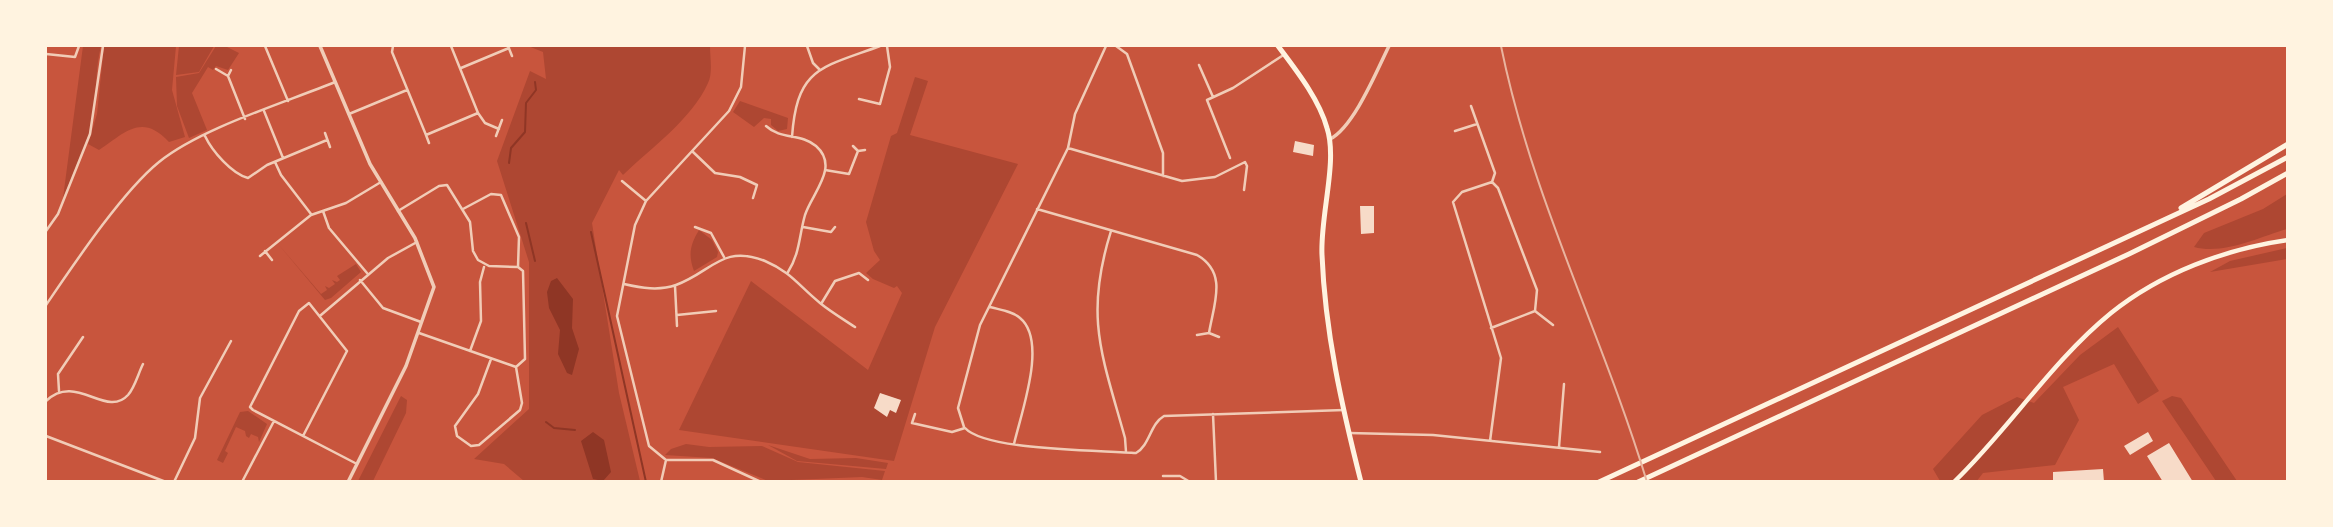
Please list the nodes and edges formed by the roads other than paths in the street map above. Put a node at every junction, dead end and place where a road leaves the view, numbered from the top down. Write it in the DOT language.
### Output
graph roads {
  1 [pos="79,46"];
  2 [pos="103,46"];
  3 [pos="265,46"];
  4 [pos="320,46"];
  5 [pos="393,46"];
  6 [pos="451,46"];
  7 [pos="745,46"];
  8 [pos="807,46"];
  9 [pos="880,46"];
  10 [pos="887,46"];
  11 [pos="1106,46"];
  12 [pos="1116,46"];
  13 [pos="1278,46"];
  14 [pos="1389,46"];
  15 [pos="509,47"];
  16 [pos="46,54"];
  17 [pos="1285,54"];
  18 [pos="512,56"];
  19 [pos="1199,65"];
  20 [pos="461,68"];
  21 [pos="216,69"];
  22 [pos="819,69"];
  23 [pos="232,70"];
  24 [pos="228,76"];
  25 [pos="335,82"];
  26 [pos="407,90"];
  27 [pos="1213,97"];
  28 [pos="859,99"];
  29 [pos="288,101"];
  30 [pos="1471,106"];
  31 [pos="264,111"];
  32 [pos="478,113"];
  33 [pos="349,114"];
  34 [pos="245,119"];
  35 [pos="502,120"];
  36 [pos="1459,122"];
  37 [pos="1477,124"];
  38 [pos="766,126"];
  39 [pos="1462,128"];
  40 [pos="499,129"];
  41 [pos="1455,131"];
  42 [pos="325,133"];
  43 [pos="426,135"];
  44 [pos="205,136"];
  45 [pos="496,136"];
  46 [pos="792,137"];
  47 [pos="1330,139"];
  48 [pos="327,140"];
  49 [pos="429,143"];
  50 [pos="2287,144"];
  51 [pos="853,146"];
  52 [pos="330,147"];
  53 [pos="1068,148"];
  54 [pos="864,149"];
  55 [pos="692,151"];
  56 [pos="858,151"];
  57 [pos="2287,157"];
  58 [pos="284,158"];
  59 [pos="1230,158"];
  60 [pos="275,162"];
  61 [pos="825,170"];
  62 [pos="2287,173"];
  63 [pos="849,174"];
  64 [pos="1163,176"];
  65 [pos="856,178"];
  66 [pos="622,181"];
  67 [pos="381,182"];
  68 [pos="1492,182"];
  69 [pos="1244,190"];
  70 [pos="753,198"];
  71 [pos="646,201"];
  72 [pos="463,209"];
  73 [pos="1037,209"];
  74 [pos="323,211"];
  75 [pos="398,211"];
  76 [pos="312,215"];
  77 [pos="2166,218"];
  78 [pos="695,227"];
  79 [pos="803,227"];
  80 [pos="835,227"];
  81 [pos="46,231"];
  82 [pos="1111,231"];
  83 [pos="831,232"];
  84 [pos="834,238"];
  85 [pos="2287,240"];
  86 [pos="417,242"];
  87 [pos="265,251"];
  88 [pos="261,256"];
  89 [pos="724,257"];
  90 [pos="272,260"];
  91 [pos="485,265"];
  92 [pos="518,267"];
  93 [pos="788,272"];
  94 [pos="367,274"];
  95 [pos="360,280"];
  96 [pos="868,280"];
  97 [pos="624,284"];
  98 [pos="674,286"];
  99 [pos="821,304"];
  100 [pos="46,305"];
  101 [pos="989,307"];
  102 [pos="716,311"];
  103 [pos="1535,311"];
  104 [pos="321,315"];
  105 [pos="677,315"];
  106 [pos="423,323"];
  107 [pos="1553,325"];
  108 [pos="677,326"];
  109 [pos="855,327"];
  110 [pos="1491,328"];
  111 [pos="419,333"];
  112 [pos="1209,333"];
  113 [pos="1197,335"];
  114 [pos="83,337"];
  115 [pos="1219,337"];
  116 [pos="231,341"];
  117 [pos="470,351"];
  118 [pos="491,359"];
  119 [pos="143,364"];
  120 [pos="516,368"];
  121 [pos="1564,384"];
  122 [pos="59,391"];
  123 [pos="46,401"];
  124 [pos="1344,410"];
  125 [pos="915,414"];
  126 [pos="1213,414"];
  127 [pos="274,421"];
  128 [pos="912,423"];
  129 [pos="965,428"];
  130 [pos="909,431"];
  131 [pos="1349,433"];
  132 [pos="46,436"];
  133 [pos="303,436"];
  134 [pos="1490,441"];
  135 [pos="1014,444"];
  136 [pos="1559,447"];
  137 [pos="1600,452"];
  138 [pos="1126,453"];
  139 [pos="666,460"];
  140 [pos="357,464"];
  141 [pos="1163,476"];
  142 [pos="1640,480"];
  143 [pos="166,481"];
  144 [pos="174,481"];
  145 [pos="242,481"];
  146 [pos="348,481"];
  147 [pos="661,481"];
  148 [pos="761,481"];
  149 [pos="832,481"];
  150 [pos="876,481"];
  151 [pos="1190,481"];
  152 [pos="1216,481"];
  153 [pos="1361,481"];
  154 [pos="1599,481"];
  155 [pos="1954,481"];
  1 -- 16 [label="street"];
  2 -- 81 [label="street"];
  3 -- 29 [label="street"];
  4 -- 25 [label="street"];
  5 -- 26 [label="street"];
  6 -- 20 [label="street"];
  7 -- 55 [label="street"];
  8 -- 22 [label="street"];
  9 -- 22 [label="street"];
  10 -- 28 [label="street"];
  11 -- 53 [label="street"];
  12 -- 64 [label="street"];
  13 -- 17 [label="main road"];
  14 -- 47 [label="street"];
  15 -- 18 [label="street"];
  15 -- 20 [label="street"];
  17 -- 27 [label="street"];
  17 -- 47 [label="main road"];
  19 -- 27 [label="street"];
  20 -- 32 [label="street"];
  21 -- 24 [label="street"];
  22 -- 46 [label="street"];
  23 -- 24 [label="street"];
  24 -- 34 [label="street"];
  25 -- 29 [label="street"];
  25 -- 33 [label="street"];
  26 -- 33 [label="street"];
  26 -- 43 [label="street"];
  27 -- 59 [label="street"];
  29 -- 31 [label="street"];
  30 -- 37 [label="street"];
  31 -- 34 [label="street"];
  31 -- 58 [label="street"];
  32 -- 40 [label="street"];
  32 -- 43 [label="street"];
  33 -- 67 [label="street"];
  34 -- 44 [label="street"];
  35 -- 40 [label="street"];
  36 -- 39 [label="street"];
  37 -- 39 [label="street"];
  37 -- 68 [label="street"];
  38 -- 46 [label="street"];
  39 -- 41 [label="street"];
  40 -- 45 [label="street"];
  42 -- 48 [label="street"];
  43 -- 49 [label="street"];
  44 -- 60 [label="street"];
  44 -- 100 [label="street"];
  46 -- 61 [label="street"];
  47 -- 124 [label="main road"];
  48 -- 52 [label="street"];
  48 -- 58 [label="street"];
  50 -- 77 [label="main road"];
  51 -- 56 [label="street"];
  53 -- 64 [label="street"];
  53 -- 73 [label="street"];
  54 -- 56 [label="street"];
  55 -- 70 [label="street"];
  55 -- 71 [label="street"];
  56 -- 63 [label="street"];
  57 -- 77 [label="main road"];
  58 -- 60 [label="street"];
  60 -- 76 [label="street"];
  61 -- 63 [label="street"];
  61 -- 79 [label="street"];
  62 -- 142 [label="main road"];
  63 -- 65 [label="street"];
  64 -- 69 [label="street"];
  66 -- 71 [label="street"];
  67 -- 74 [label="street"];
  67 -- 75 [label="street"];
  68 -- 103 [label="street"];
  68 -- 110 [label="street"];
  71 -- 97 [label="street"];
  72 -- 75 [label="street"];
  72 -- 91 [label="street"];
  72 -- 92 [label="street"];
  73 -- 82 [label="street"];
  73 -- 101 [label="street"];
  74 -- 76 [label="street"];
  74 -- 94 [label="street"];
  75 -- 86 [label="street"];
  76 -- 87 [label="street"];
  77 -- 154 [label="main road"];
  78 -- 89 [label="street"];
  79 -- 83 [label="street"];
  79 -- 93 [label="street"];
  80 -- 83 [label="street"];
  82 -- 112 [label="street"];
  82 -- 138 [label="street"];
  83 -- 84 [label="street"];
  85 -- 155 [label="main road"];
  86 -- 94 [label="street"];
  86 -- 106 [label="street"];
  87 -- 88 [label="street"];
  87 -- 90 [label="street"];
  89 -- 93 [label="street"];
  89 -- 98 [label="street"];
  91 -- 92 [label="street"];
  91 -- 117 [label="street"];
  92 -- 120 [label="street"];
  93 -- 99 [label="street"];
  94 -- 95 [label="street"];
  95 -- 104 [label="street"];
  95 -- 106 [label="street"];
  96 -- 99 [label="street"];
  97 -- 98 [label="street"];
  97 -- 139 [label="street"];
  98 -- 105 [label="street"];
  99 -- 109 [label="street"];
  101 -- 129 [label="street"];
  101 -- 135 [label="street"];
  102 -- 105 [label="street"];
  103 -- 107 [label="street"];
  103 -- 110 [label="street"];
  104 -- 127 [label="street"];
  104 -- 133 [label="street"];
  105 -- 108 [label="street"];
  106 -- 111 [label="street"];
  110 -- 134 [label="street"];
  111 -- 117 [label="street"];
  111 -- 140 [label="street"];
  112 -- 113 [label="street"];
  112 -- 115 [label="street"];
  114 -- 122 [label="street"];
  116 -- 144 [label="street"];
  117 -- 118 [label="street"];
  118 -- 120 [label="street"];
  118 -- 120 [label="street"];
  119 -- 122 [label="street"];
  121 -- 136 [label="street"];
  122 -- 123 [label="street"];
  124 -- 126 [label="street"];
  124 -- 131 [label="main road"];
  125 -- 128 [label="street"];
  126 -- 138 [label="street"];
  126 -- 152 [label="street"];
  127 -- 133 [label="street"];
  127 -- 145 [label="street"];
  128 -- 129 [label="street"];
  128 -- 130 [label="street"];
  129 -- 135 [label="street"];
  131 -- 134 [label="street"];
  131 -- 153 [label="main road"];
  132 -- 143 [label="street"];
  133 -- 140 [label="street"];
  134 -- 136 [label="street"];
  135 -- 138 [label="street"];
  136 -- 137 [label="street"];
  139 -- 147 [label="street"];
  139 -- 148 [label="street"];
  140 -- 146 [label="street"];
  141 -- 151 [label="street"];
  149 -- 150 [label="street"];
}
